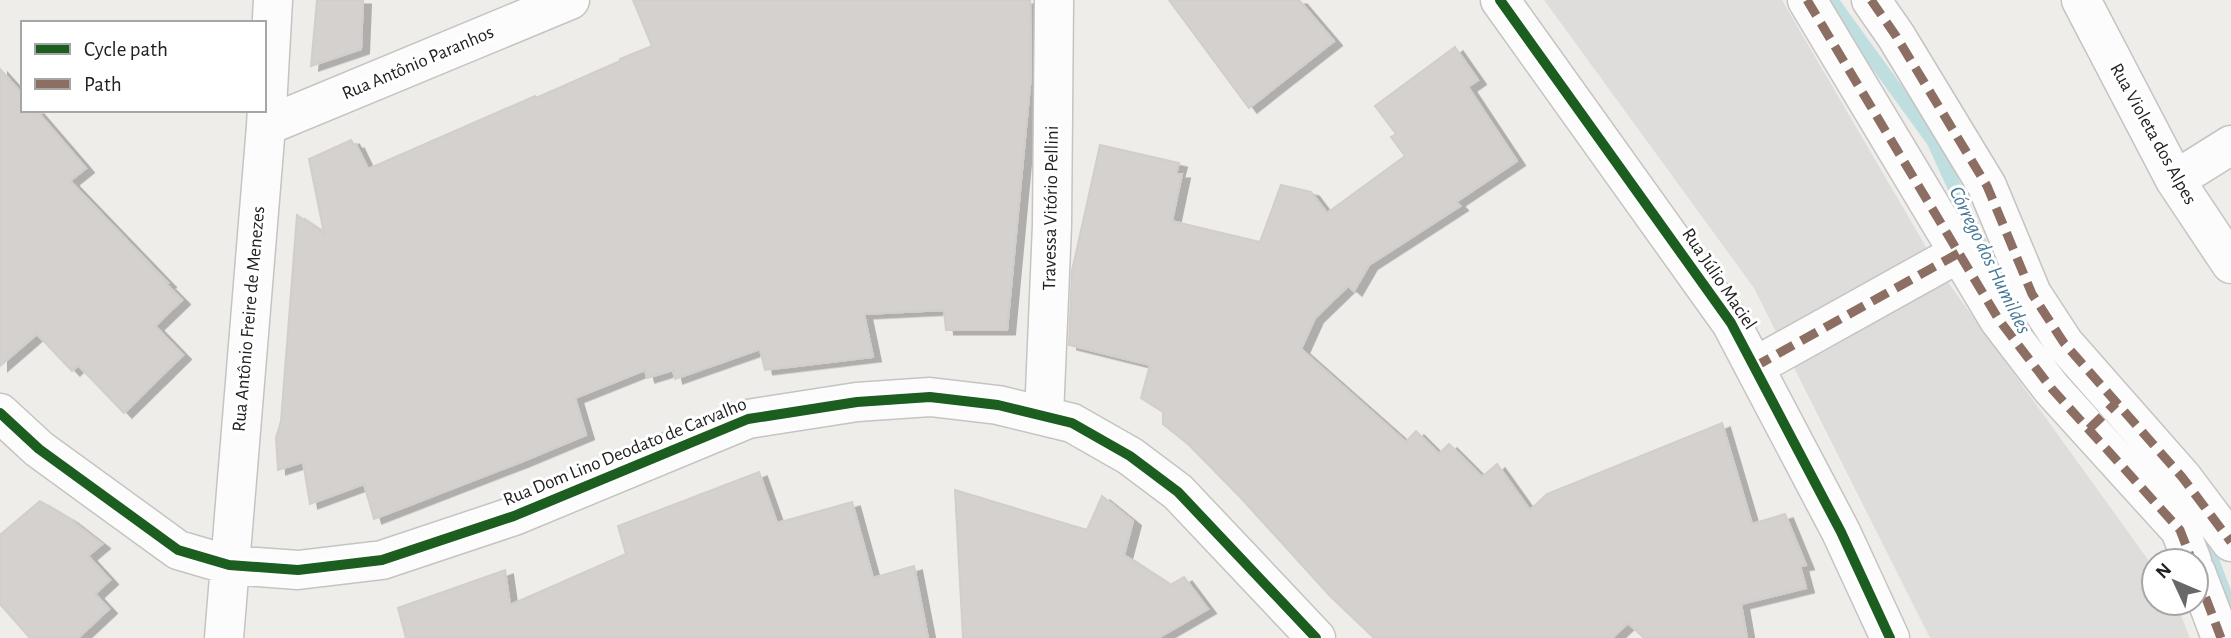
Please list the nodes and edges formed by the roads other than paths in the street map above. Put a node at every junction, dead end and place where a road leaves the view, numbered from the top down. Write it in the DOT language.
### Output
graph roads {
  1 [pos="273,0"];
  2 [pos="570,0"];
  3 [pos="1054,0"];
  4 [pos="1500,0"];
  5 [pos="1807,0"];
  6 [pos="1871,0"];
  7 [pos="2081,0"];
  8 [pos="266,126"];
  9 [pos="2231,145"];
  10 [pos="2175,180"];
  11 [pos="1959,253"];
  12 [pos="2231,264"];
  13 [pos="1754,367"];
  14 [pos="0,413"];
  15 [pos="1044,416"];
  16 [pos="2102,416"];
  17 [pos="2231,542"];
  18 [pos="2187,547"];
  19 [pos="229,565"];
  20 [pos="2210,609"];
  21 [pos="224,638"];
  22 [pos="1316,638"];
  23 [pos="1890,638"];
  24 [pos="2221,638"];
  1 -- 8 [label="street, Rua Antônio Freire de Menezes"];
  2 -- 8 [label="street, Rua Antônio Paranhos"];
  3 -- 15 [label="street, Travessa Vitório Pellini"];
  4 -- 13 [label="street, Rua Júlio Maciel"];
  5 -- 11 [label="street"];
  6 -- 16 [label="street"];
  7 -- 10 [label="street, Rua Violeta dos Alpes"];
  8 -- 19 [label="street, Rua Antônio Freire de Menezes"];
  9 -- 10 [label="street"];
  10 -- 12 [label="street, Rua Violeta dos Alpes"];
  11 -- 13 [label="street"];
  11 -- 16 [label="street"];
  13 -- 23 [label="street, Rua Júlio Maciel"];
  14 -- 19 [label="street, Rua Dom Lino Deodato de Carvalho"];
  15 -- 19 [label="street, Rua Dom Lino Deodato de Carvalho"];
  15 -- 22 [label="street, Rua Dom Lino Deodato de Carvalho"];
  16 -- 17 [label="street"];
  16 -- 18 [label="street"];
  19 -- 21 [label="street, Rua Antônio Freire de Menezes"];
  20 -- 24 [label="street"];
}
